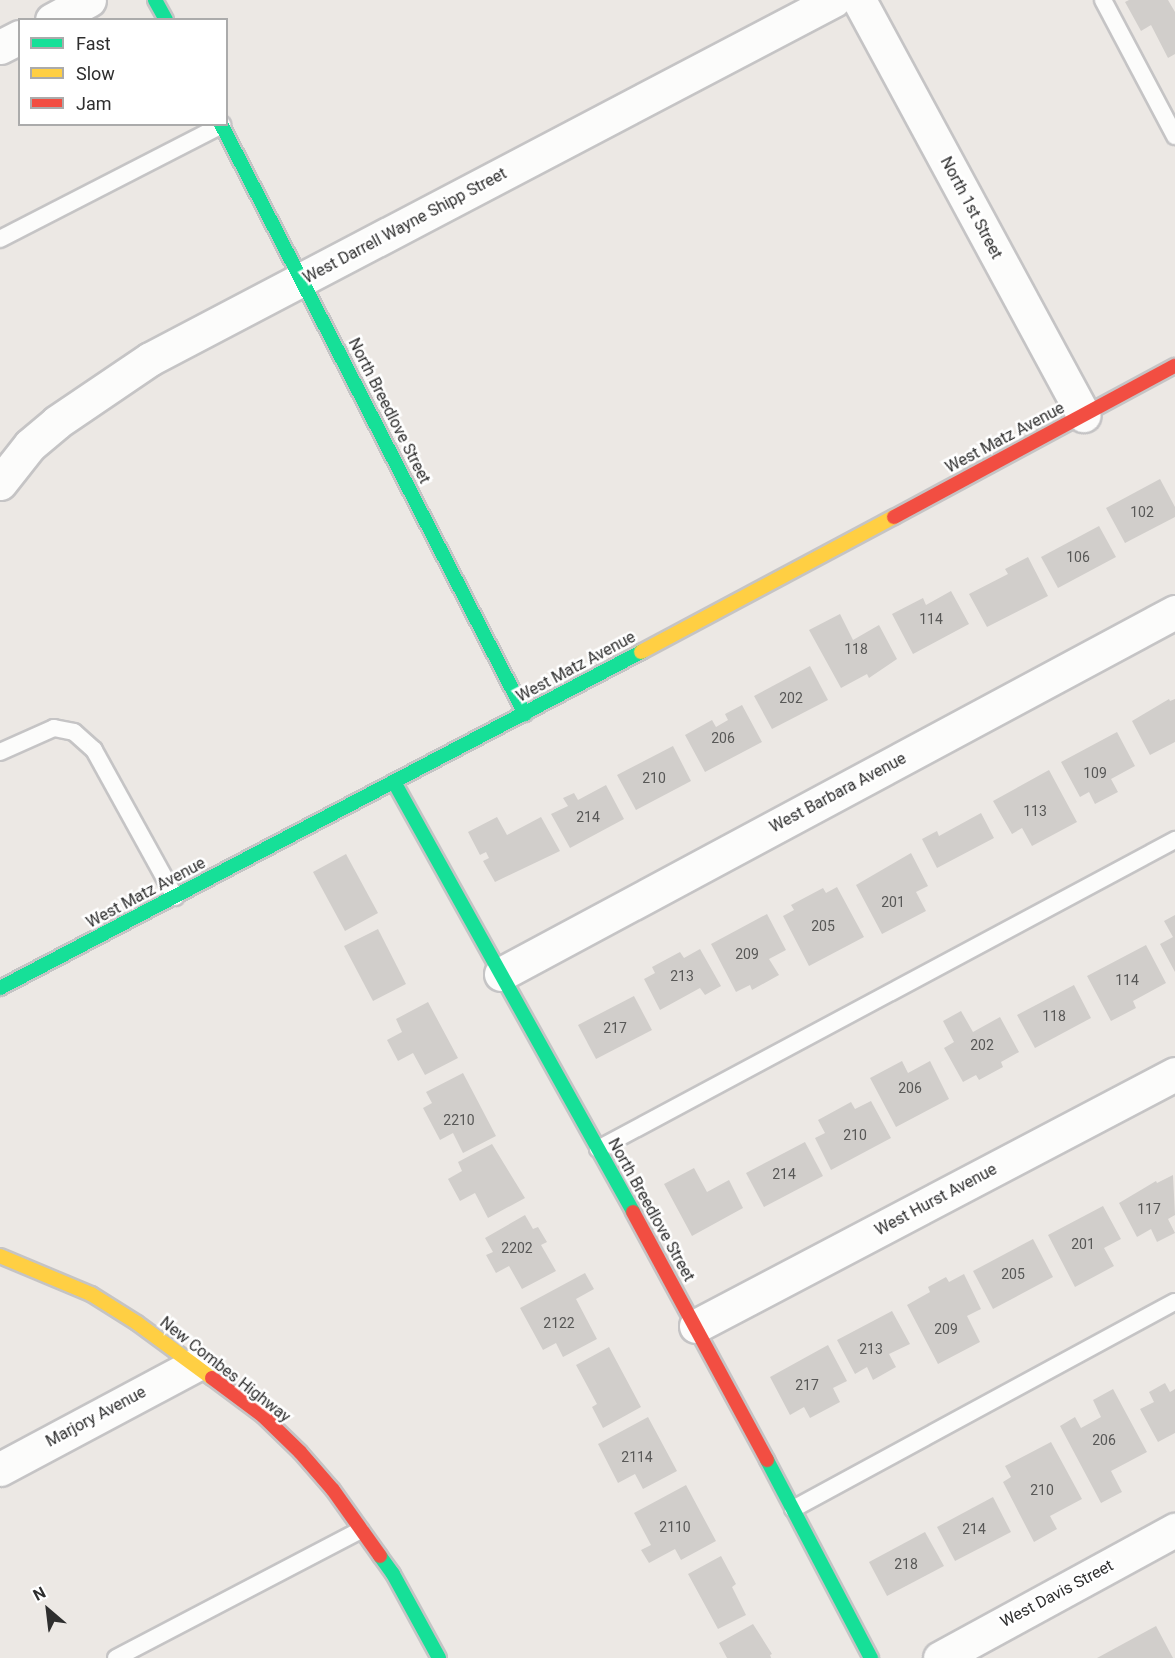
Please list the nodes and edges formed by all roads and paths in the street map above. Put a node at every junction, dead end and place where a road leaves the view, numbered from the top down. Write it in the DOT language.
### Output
graph roads {
  1 [pos="89,0"];
  2 [pos="155,0"];
  3 [pos="834,0"];
  4 [pos="859,0"];
  5 [pos="1103,0"];
  6 [pos="56,18"];
  7 [pos="165,18"];
  8 [pos="18,38"];
  9 [pos="0,47"];
  10 [pos="219,126"];
  11 [pos="222,126"];
  12 [pos="1175,136"];
  13 [pos="0,239"];
  14 [pos="303,280"];
  15 [pos="1172,375"];
  16 [pos="1083,415"];
  17 [pos="0,483"];
  18 [pos="1175,612"];
  19 [pos="525,714"];
  20 [pos="0,752"];
  21 [pos="394,782"];
  22 [pos="1175,840"];
  23 [pos="175,897"];
  24 [pos="501,974"];
  25 [pos="0,988"];
  26 [pos="1175,1074"];
  27 [pos="598,1149"];
  28 [pos="0,1256"];
  29 [pos="1175,1302"];
  30 [pos="696,1326"];
  31 [pos="193,1365"];
  32 [pos="0,1470"];
  33 [pos="793,1509"];
  34 [pos="361,1530"];
  35 [pos="1175,1530"];
  36 [pos="116,1658"];
  37 [pos="439,1658"];
  38 [pos="871,1658"];
  39 [pos="940,1658"];
  1 -- 6 [label="street"];
  2 -- 7 [label="street"];
  3 -- 14 [label="street, West Darrell Wayne Shipp Street"];
  4 -- 16 [label="street, North 1st Street"];
  5 -- 12 [label="lane"];
  8 -- 9 [label="street"];
  10 -- 13 [label="lane"];
  11 -- 14 [label="street, North Breedlove Street"];
  14 -- 17 [label="street, West Darrell Wayne Shipp Street"];
  14 -- 19 [label="street, North Breedlove Street"];
  15 -- 16 [label="street, West Matz Avenue"];
  16 -- 19 [label="street, West Matz Avenue"];
  18 -- 24 [label="street, West Barbara Avenue"];
  19 -- 21 [label="street, West Matz Avenue"];
  20 -- 23 [label="lane"];
  21 -- 23 [label="street, West Matz Avenue"];
  21 -- 24 [label="street, North Breedlove Street"];
  22 -- 27 [label="lane"];
  23 -- 25 [label="street, West Matz Avenue"];
  24 -- 27 [label="street, North Breedlove Street"];
  26 -- 30 [label="street, West Hurst Avenue"];
  27 -- 30 [label="street, North Breedlove Street"];
  28 -- 31 [label="street, New Combes Highway"];
  29 -- 33 [label="lane"];
  30 -- 33 [label="street, North Breedlove Street"];
  31 -- 32 [label="street, Marjory Avenue"];
  31 -- 34 [label="street, New Combes Highway"];
  33 -- 38 [label="street, North Breedlove Street"];
  34 -- 36 [label="lane"];
  34 -- 37 [label="street, New Combes Highway"];
  35 -- 39 [label="street, West Davis Street"];
}
